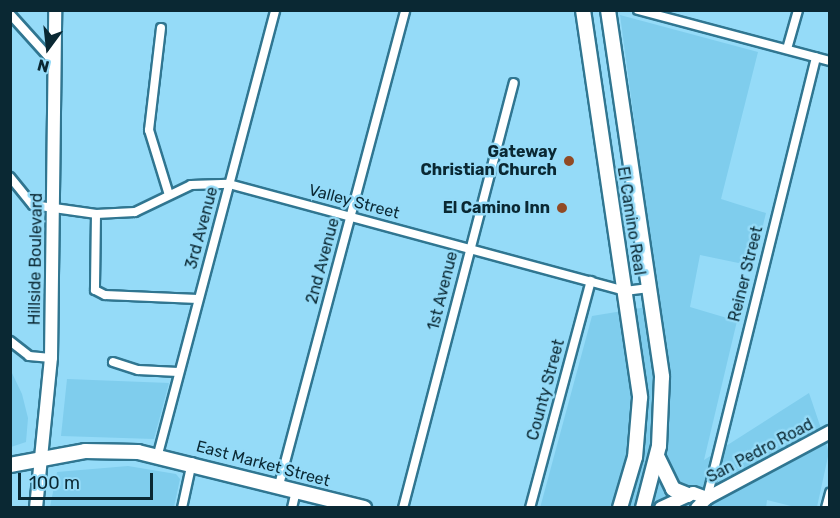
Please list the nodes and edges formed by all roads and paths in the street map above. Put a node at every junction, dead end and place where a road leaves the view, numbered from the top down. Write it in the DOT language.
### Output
graph roads {
  1 [pos="55,10"];
  2 [pos="275,10"];
  3 [pos="405,10"];
  4 [pos="583,10"];
  5 [pos="608,10"];
  6 [pos="638,10"];
  7 [pos="798,10"];
  8 [pos="10,14"];
  9 [pos="161,28"];
  10 [pos="787,49"];
  11 [pos="816,57"];
  12 [pos="830,61"];
  13 [pos="55,65"];
  14 [pos="514,83"];
  15 [pos="10,177"];
  16 [pos="229,184"];
  17 [pos="169,195"];
  18 [pos="53,210"];
  19 [pos="96,214"];
  20 [pos="350,216"];
  21 [pos="469,248"];
  22 [pos="591,281"];
  23 [pos="649,288"];
  24 [pos="625,291"];
  25 [pos="198,299"];
  26 [pos="10,341"];
  27 [pos="51,358"];
  28 [pos="113,362"];
  29 [pos="178,372"];
  30 [pos="830,432"];
  31 [pos="158,454"];
  32 [pos="657,456"];
  33 [pos="42,458"];
  34 [pos="192,462"];
  35 [pos="10,465"];
  36 [pos="279,485"];
  37 [pos="296,490"];
  38 [pos="830,493"];
  39 [pos="688,495"];
  40 [pos="707,498"];
  41 [pos="36,507"];
  42 [pos="182,507"];
  43 [pos="292,507"];
  44 [pos="364,507"];
  45 [pos="403,507"];
  46 [pos="530,507"];
  47 [pos="620,507"];
  48 [pos="643,507"];
  49 [pos="661,507"];
  50 [pos="697,507"];
  51 [pos="826,507"];
  1 -- 13 [label="main road, Hillside Boulevard"];
  2 -- 16 [label="street, 3rd Avenue"];
  3 -- 20 [label="street, 2nd Avenue"];
  4 -- 24 [label="main road, El Camino Real"];
  5 -- 23 [label="main road, El Camino Real"];
  6 -- 10 [label="street"];
  7 -- 10 [label="street"];
  8 -- 13 [label="street"];
  9 -- 17 [label="street"];
  10 -- 11 [label="street"];
  11 -- 12 [label="street"];
  11 -- 40 [label="street, Reiner Street"];
  13 -- 18 [label="main road, Hillside Boulevard"];
  14 -- 21 [label="street, 1st Avenue"];
  15 -- 18 [label="street, Valley Street"];
  16 -- 17 [label="street, Valley Street"];
  16 -- 20 [label="street, Valley Street"];
  16 -- 25 [label="street, 3rd Avenue"];
  17 -- 19 [label="street, Valley Street"];
  18 -- 19 [label="street, Valley Street"];
  18 -- 27 [label="main road, Hillside Boulevard"];
  19 -- 25 [label="street"];
  20 -- 21 [label="street, Valley Street"];
  20 -- 36 [label="street, 2nd Avenue"];
  21 -- 22 [label="street, Valley Street"];
  21 -- 45 [label="street, 1st Avenue"];
  22 -- 24 [label="street, Valley Street"];
  22 -- 46 [label="street, County Street"];
  23 -- 24 [label="street, Valley Street"];
  23 -- 32 [label="main road, El Camino Real"];
  24 -- 47 [label="main road, El Camino Real"];
  25 -- 29 [label="street, 3rd Avenue"];
  26 -- 27 [label="street"];
  27 -- 33 [label="main road, Hillside Boulevard"];
  28 -- 29 [label="street"];
  29 -- 31 [label="street, 3rd Avenue"];
  30 -- 40 [label="main road, San Pedro Road"];
  31 -- 33 [label="main road, East Market Street"];
  31 -- 34 [label="main road, East Market Street"];
  32 -- 39 [label="main road"];
  32 -- 48 [label="main road, El Camino Real"];
  33 -- 35 [label="main road, East Market Street"];
  33 -- 41 [label="main road, Hillside Boulevard"];
  34 -- 36 [label="main road, East Market Street"];
  34 -- 42 [label="street"];
  36 -- 37 [label="main road, East Market Street"];
  37 -- 43 [label="street"];
  37 -- 44 [label="main road, East Market Street"];
  38 -- 51 [label="street"];
  39 -- 40 [label="main road, San Pedro Road"];
  39 -- 49 [label="main road"];
  40 -- 50 [label="main road, San Pedro Road"];
}
